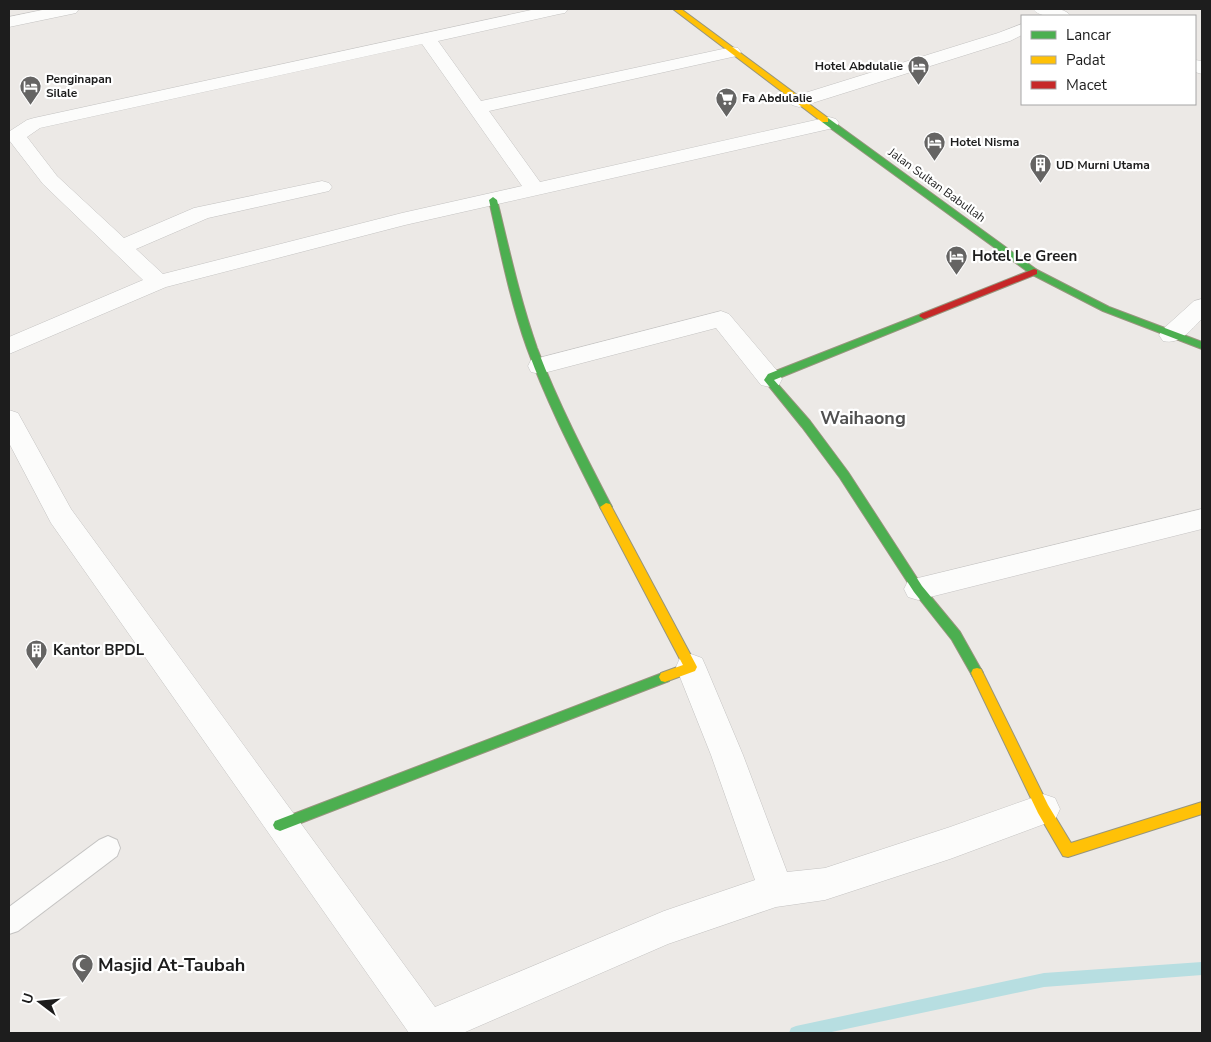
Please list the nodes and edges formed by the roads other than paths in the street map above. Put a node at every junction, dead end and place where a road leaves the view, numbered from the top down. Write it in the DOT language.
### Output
graph roads {
  1 [pos="70,9"];
  2 [pos="559,9"];
  3 [pos="677,9"];
  4 [pos="1041,9"];
  5 [pos="1059,15"];
  6 [pos="9,22"];
  7 [pos="1021,29"];
  8 [pos="427,39"];
  9 [pos="732,52"];
  10 [pos="799,100"];
  11 [pos="477,108"];
  12 [pos="829,123"];
  13 [pos="322,187"];
  14 [pos="536,190"];
  15 [pos="493,200"];
  16 [pos="120,247"];
  17 [pos="1034,272"];
  18 [pos="158,282"];
  19 [pos="1202,306"];
  20 [pos="1171,335"];
  21 [pos="9,346"];
  22 [pos="1202,346"];
  23 [pos="540,366"];
  24 [pos="770,379"];
  25 [pos="9,419"];
  26 [pos="1202,519"];
  27 [pos="918,589"];
  28 [pos="691,667"];
  29 [pos="1202,808"];
  30 [pos="1042,809"];
  31 [pos="280,824"];
  32 [pos="108,848"];
  33 [pos="776,890"];
  34 [pos="9,922"];
  35 [pos="430,1031"];
  1 -- 6 [label="street"];
  2 -- 8 [label="street"];
  3 -- 9 [label="street, Jalan Sultan Babullah"];
  4 -- 5 [label="street"];
  7 -- 10 [label="street"];
  8 -- 11 [label="street"];
  8 -- 16 [label="street"];
  9 -- 10 [label="street, Jalan Sultan Babullah"];
  9 -- 11 [label="street"];
  10 -- 12 [label="street, Jalan Sultan Babullah"];
  11 -- 14 [label="street"];
  12 -- 14 [label="street"];
  12 -- 17 [label="street, Jalan Sultan Babullah"];
  13 -- 16 [label="street"];
  14 -- 15 [label="street"];
  15 -- 18 [label="street"];
  15 -- 23 [label="street"];
  16 -- 18 [label="street"];
  17 -- 20 [label="street, Jalan Sultan Babullah"];
  17 -- 24 [label="street"];
  18 -- 21 [label="street"];
  19 -- 20 [label="street"];
  20 -- 22 [label="street, Jalan Sultan Babullah"];
  23 -- 24 [label="street"];
  23 -- 28 [label="street"];
  24 -- 27 [label="street"];
  25 -- 31 [label="street"];
  26 -- 27 [label="street"];
  27 -- 30 [label="street"];
  28 -- 31 [label="street"];
  28 -- 33 [label="street"];
  29 -- 30 [label="street"];
  30 -- 33 [label="street"];
  31 -- 35 [label="street"];
  32 -- 34 [label="lane"];
  33 -- 35 [label="street"];
}
